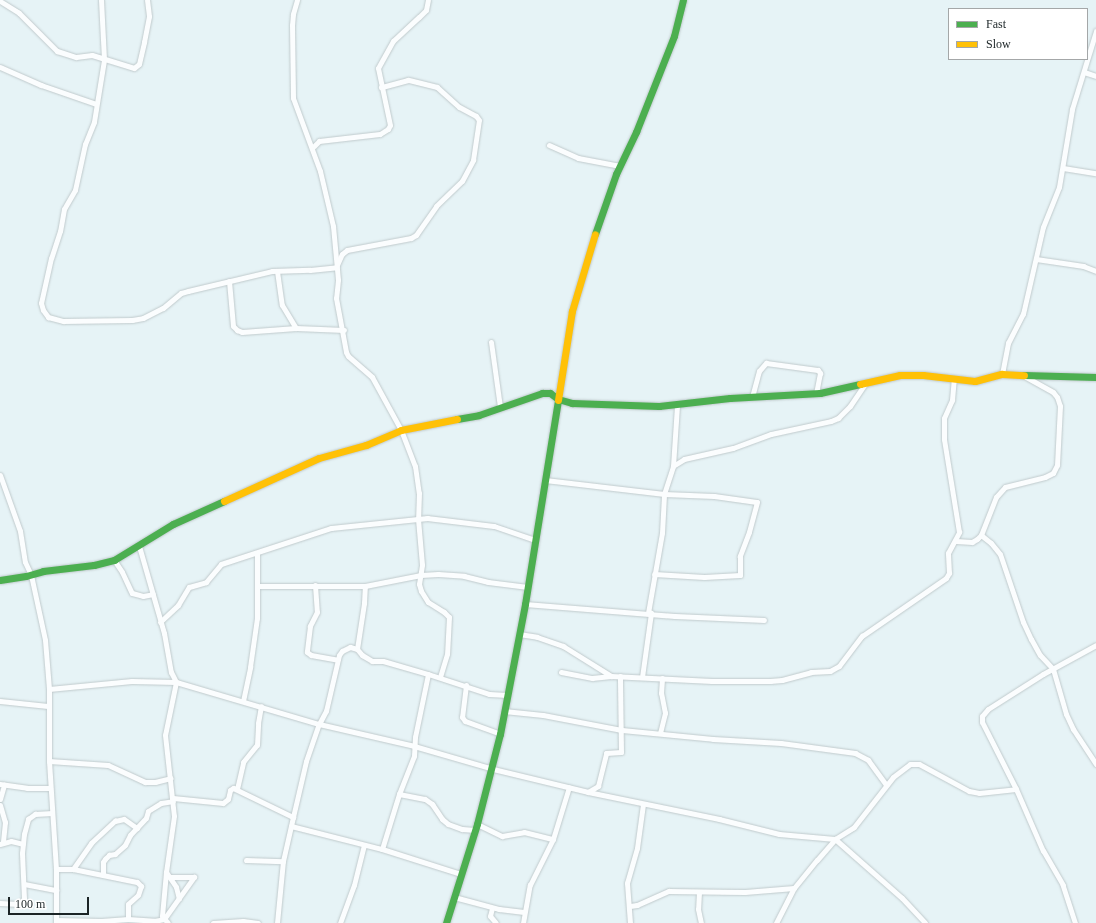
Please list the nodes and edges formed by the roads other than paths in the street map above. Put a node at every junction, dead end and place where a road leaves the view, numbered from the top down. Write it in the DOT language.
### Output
graph roads {
  1 [pos="101,0"];
  2 [pos="147,0"];
  3 [pos="297,0"];
  4 [pos="428,0"];
  5 [pos="683,0"];
  6 [pos="0,1"];
  7 [pos="1096,31"];
  8 [pos="1088,58"];
  9 [pos="104,60"];
  10 [pos="1088,60"];
  11 [pos="0,67"];
  12 [pos="1084,72"];
  13 [pos="1096,76"];
  14 [pos="381,86"];
  15 [pos="96,104"];
  16 [pos="549,146"];
  17 [pos="312,148"];
  18 [pos="620,166"];
  19 [pos="1063,168"];
  20 [pos="1096,173"];
  21 [pos="1036,259"];
  22 [pos="337,267"];
  23 [pos="277,271"];
  24 [pos="1096,271"];
  25 [pos="229,281"];
  26 [pos="296,328"];
  27 [pos="344,330"];
  28 [pos="491,342"];
  29 [pos="1002,374"];
  30 [pos="1022,375"];
  31 [pos="1096,377"];
  32 [pos="954,379"];
  33 [pos="865,384"];
  34 [pos="852,387"];
  35 [pos="816,393"];
  36 [pos="858,394"];
  37 [pos="752,396"];
  38 [pos="558,399"];
  39 [pos="677,405"];
  40 [pos="500,407"];
  41 [pos="401,430"];
  42 [pos="673,466"];
  43 [pos="0,475"];
  44 [pos="545,480"];
  45 [pos="664,494"];
  46 [pos="418,519"];
  47 [pos="981,535"];
  48 [pos="535,540"];
  49 [pos="956,541"];
  50 [pos="138,546"];
  51 [pos="257,553"];
  52 [pos="114,560"];
  53 [pos="654,574"];
  54 [pos="31,575"];
  55 [pos="421,575"];
  56 [pos="0,580"];
  57 [pos="315,585"];
  58 [pos="257,586"];
  59 [pos="365,586"];
  60 [pos="528,587"];
  61 [pos="153,594"];
  62 [pos="525,604"];
  63 [pos="650,613"];
  64 [pos="764,620"];
  65 [pos="160,622"];
  66 [pos="519,634"];
  67 [pos="1096,645"];
  68 [pos="357,649"];
  69 [pos="338,660"];
  70 [pos="1053,669"];
  71 [pos="561,672"];
  72 [pos="428,674"];
  73 [pos="611,676"];
  74 [pos="620,676"];
  75 [pos="440,677"];
  76 [pos="642,677"];
  77 [pos="662,678"];
  78 [pos="176,682"];
  79 [pos="466,685"];
  80 [pos="49,689"];
  81 [pos="508,695"];
  82 [pos="0,701"];
  83 [pos="243,701"];
  84 [pos="48,706"];
  85 [pos="261,706"];
  86 [pos="504,711"];
  87 [pos="620,720"];
  88 [pos="319,724"];
  89 [pos="614,729"];
  90 [pos="622,730"];
  91 [pos="660,732"];
  92 [pos="500,734"];
  93 [pos="414,746"];
  94 [pos="49,761"];
  95 [pos="1096,764"];
  96 [pos="493,769"];
  97 [pos="171,778"];
  98 [pos="2,785"];
  99 [pos="886,785"];
  100 [pos="569,787"];
  101 [pos="50,788"];
  102 [pos="237,789"];
  103 [pos="1016,789"];
  104 [pos="588,792"];
  105 [pos="399,794"];
  106 [pos="0,799"];
  107 [pos="173,800"];
  108 [pos="643,804"];
  109 [pos="0,805"];
  110 [pos="52,813"];
  111 [pos="293,817"];
  112 [pos="291,826"];
  113 [pos="476,827"];
  114 [pos="137,828"];
  115 [pos="553,839"];
  116 [pos="835,839"];
  117 [pos="1,842"];
  118 [pos="23,844"];
  119 [pos="364,845"];
  120 [pos="382,849"];
  121 [pos="246,860"];
  122 [pos="283,861"];
  123 [pos="56,869"];
  124 [pos="73,869"];
  125 [pos="166,872"];
  126 [pos="461,874"];
  127 [pos="103,875"];
  128 [pos="170,877"];
  129 [pos="24,884"];
  130 [pos="794,888"];
  131 [pos="56,890"];
  132 [pos="699,892"];
  133 [pos="454,897"];
  134 [pos="179,899"];
  135 [pos="0,903"];
  136 [pos="630,906"];
  137 [pos="492,908"];
  138 [pos="524,912"];
  139 [pos="128,919"];
  140 [pos="166,921"];
  141 [pos="56,922"];
  142 [pos="213,923"];
  143 [pos="258,923"];
  144 [pos="277,923"];
  145 [pos="340,923"];
  146 [pos="446,923"];
  147 [pos="496,923"];
  148 [pos="523,923"];
  149 [pos="630,923"];
  150 [pos="701,923"];
  151 [pos="776,923"];
  152 [pos="925,923"];
  153 [pos="1075,923"];
  1 -- 9 [label="street"];
  2 -- 9 [label="street"];
  3 -- 17 [label="street"];
  4 -- 14 [label="street"];
  5 -- 18 [label="street"];
  6 -- 9 [label="street"];
  7 -- 8 [label="street"];
  9 -- 15 [label="street"];
  10 -- 12 [label="street"];
  11 -- 15 [label="street"];
  12 -- 13 [label="street"];
  12 -- 19 [label="street"];
  14 -- 17 [label="street"];
  14 -- 22 [label="street"];
  15 -- 25 [label="street"];
  16 -- 18 [label="street"];
  17 -- 22 [label="street"];
  18 -- 38 [label="street"];
  19 -- 20 [label="street"];
  19 -- 21 [label="street"];
  21 -- 24 [label="street"];
  21 -- 29 [label="street"];
  22 -- 23 [label="street"];
  22 -- 27 [label="street"];
  23 -- 25 [label="street"];
  23 -- 26 [label="street"];
  25 -- 26 [label="street"];
  26 -- 27 [label="street"];
  27 -- 41 [label="street"];
  28 -- 40 [label="street"];
  29 -- 30 [label="street"];
  29 -- 32 [label="street"];
  30 -- 31 [label="street"];
  30 -- 47 [label="street"];
  32 -- 33 [label="street"];
  32 -- 49 [label="street"];
  33 -- 34 [label="street"];
  33 -- 36 [label="street"];
  34 -- 35 [label="street"];
  34 -- 36 [label="street"];
  35 -- 37 [label="street"];
  35 -- 37 [label="street"];
  36 -- 42 [label="street"];
  37 -- 39 [label="street"];
  38 -- 39 [label="street"];
  38 -- 40 [label="street"];
  38 -- 44 [label="street"];
  39 -- 42 [label="street"];
  40 -- 41 [label="street"];
  41 -- 46 [label="street"];
  41 -- 50 [label="street"];
  42 -- 45 [label="street"];
  43 -- 54 [label="street"];
  44 -- 45 [label="street"];
  44 -- 48 [label="street"];
  45 -- 53 [label="street"];
  45 -- 53 [label="street"];
  46 -- 48 [label="street"];
  46 -- 51 [label="street"];
  46 -- 55 [label="street"];
  47 -- 49 [label="street"];
  47 -- 70 [label="street"];
  48 -- 60 [label="street"];
  49 -- 77 [label="street"];
  50 -- 52 [label="street"];
  50 -- 61 [label="street"];
  51 -- 58 [label="street"];
  51 -- 65 [label="street"];
  52 -- 54 [label="street"];
  52 -- 61 [label="street"];
  53 -- 63 [label="street"];
  54 -- 56 [label="street"];
  54 -- 80 [label="street"];
  55 -- 59 [label="street"];
  55 -- 60 [label="street"];
  55 -- 75 [label="street"];
  57 -- 58 [label="street"];
  57 -- 59 [label="street"];
  57 -- 69 [label="street"];
  58 -- 83 [label="street"];
  59 -- 68 [label="street"];
  60 -- 62 [label="street"];
  61 -- 65 [label="street"];
  62 -- 63 [label="street"];
  62 -- 66 [label="street"];
  63 -- 64 [label="street"];
  63 -- 76 [label="street"];
  65 -- 78 [label="street"];
  66 -- 73 [label="street"];
  66 -- 81 [label="street"];
  67 -- 70 [label="street"];
  68 -- 69 [label="street"];
  68 -- 72 [label="street"];
  69 -- 88 [label="street"];
  70 -- 95 [label="street"];
  70 -- 103 [label="street"];
  71 -- 73 [label="street"];
  72 -- 75 [label="street"];
  72 -- 93 [label="street"];
  73 -- 74 [label="street"];
  74 -- 76 [label="street"];
  74 -- 87 [label="street"];
  75 -- 79 [label="street"];
  76 -- 77 [label="street"];
  77 -- 91 [label="street"];
  78 -- 80 [label="street"];
  78 -- 83 [label="street"];
  78 -- 97 [label="street"];
  79 -- 81 [label="street"];
  79 -- 92 [label="street"];
  80 -- 84 [label="street"];
  81 -- 86 [label="street"];
  82 -- 84 [label="street"];
  83 -- 85 [label="street"];
  84 -- 94 [label="street"];
  85 -- 88 [label="street"];
  85 -- 102 [label="street"];
  86 -- 89 [label="street"];
  86 -- 92 [label="street"];
  87 -- 89 [label="street"];
  87 -- 90 [label="street"];
  88 -- 93 [label="street"];
  88 -- 111 [label="street"];
  89 -- 90 [label="street"];
  90 -- 91 [label="street"];
  90 -- 104 [label="street"];
  91 -- 99 [label="street"];
  92 -- 96 [label="street"];
  93 -- 96 [label="street"];
  93 -- 105 [label="street"];
  94 -- 97 [label="street"];
  94 -- 101 [label="street"];
  96 -- 100 [label="street"];
  96 -- 113 [label="street"];
  97 -- 107 [label="street"];
  98 -- 101 [label="street"];
  98 -- 106 [label="street"];
  99 -- 103 [label="street"];
  99 -- 116 [label="street"];
  100 -- 104 [label="street"];
  100 -- 115 [label="street"];
  101 -- 110 [label="street"];
  102 -- 107 [label="street"];
  102 -- 111 [label="street"];
  103 -- 153 [label="street"];
  104 -- 108 [label="street"];
  105 -- 113 [label="street"];
  105 -- 120 [label="street"];
  107 -- 114 [label="street"];
  107 -- 125 [label="street"];
  108 -- 116 [label="street"];
  108 -- 136 [label="street"];
  109 -- 117 [label="street"];
  110 -- 118 [label="street"];
  110 -- 123 [label="street"];
  111 -- 112 [label="street"];
  112 -- 119 [label="street"];
  112 -- 122 [label="street"];
  113 -- 115 [label="street"];
  113 -- 126 [label="street"];
  114 -- 124 [label="street"];
  114 -- 127 [label="street"];
  115 -- 138 [label="street"];
  116 -- 130 [label="street"];
  116 -- 152 [label="street"];
  117 -- 118 [label="street"];
  118 -- 129 [label="street"];
  119 -- 120 [label="street"];
  119 -- 145 [label="street"];
  120 -- 126 [label="street"];
  121 -- 122 [label="street"];
  122 -- 144 [label="street"];
  123 -- 124 [label="street"];
  123 -- 131 [label="street"];
  124 -- 127 [label="street"];
  125 -- 128 [label="street"];
  125 -- 140 [label="street"];
  126 -- 133 [label="street"];
  127 -- 139 [label="street"];
  128 -- 134 [label="street"];
  128 -- 134 [label="street"];
  129 -- 131 [label="street"];
  129 -- 135 [label="street"];
  130 -- 132 [label="street"];
  130 -- 151 [label="street"];
  131 -- 141 [label="street"];
  132 -- 136 [label="street"];
  132 -- 150 [label="street"];
  133 -- 137 [label="street"];
  133 -- 146 [label="street"];
  134 -- 140 [label="street"];
  136 -- 149 [label="street"];
  137 -- 138 [label="street"];
  137 -- 147 [label="street"];
  138 -- 148 [label="street"];
  139 -- 140 [label="street"];
  139 -- 141 [label="street"];
  142 -- 143 [label="street"];
}
